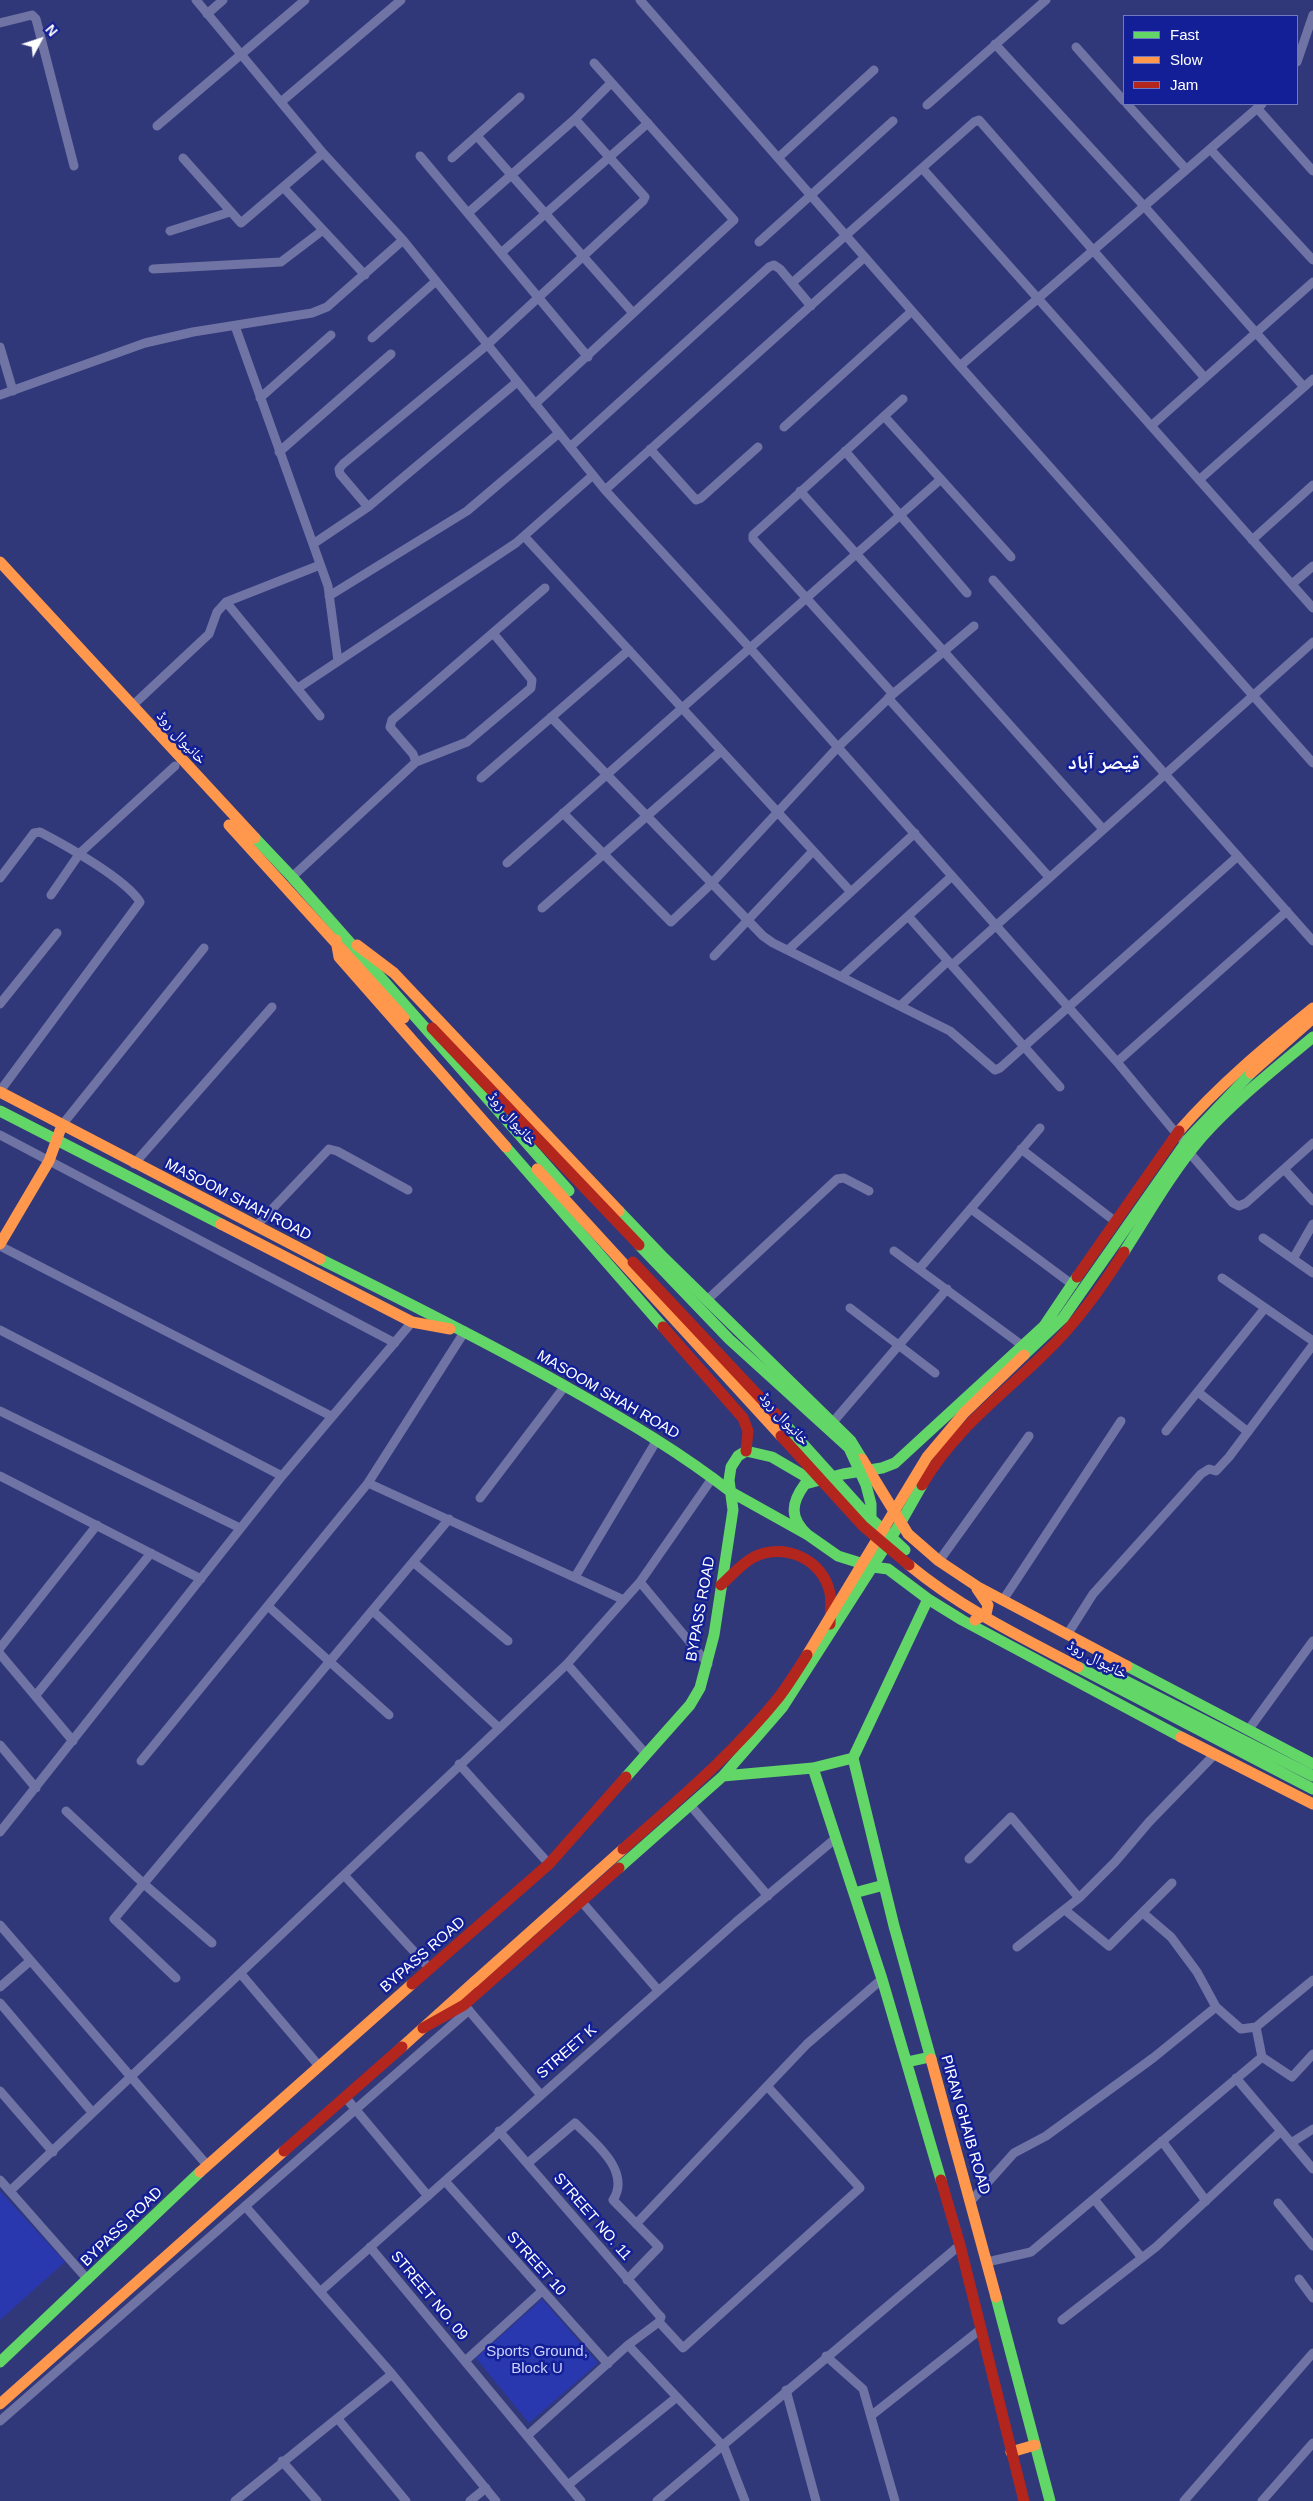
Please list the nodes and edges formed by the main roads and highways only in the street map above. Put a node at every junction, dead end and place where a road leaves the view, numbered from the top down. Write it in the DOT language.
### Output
graph roads {
  1 [pos="0,562"];
  2 [pos="0,576"];
  3 [pos="339,937"];
  4 [pos="376,972"];
  5 [pos="1313,1015"];
  6 [pos="1313,1037"];
  7 [pos="0,1091"];
  8 [pos="0,1111"];
  9 [pos="62,1125"];
  10 [pos="56,1140"];
  11 [pos="0,1245"];
  12 [pos="465,1331"];
  13 [pos="746,1452"];
  14 [pos="870,1470"];
  15 [pos="813,1481"];
  16 [pos="731,1492"];
  17 [pos="901,1522"];
  18 [pos="808,1536"];
  19 [pos="873,1567"];
  20 [pos="856,1577"];
  21 [pos="721,1585"];
  22 [pos="974,1585"];
  23 [pos="928,1599"];
  24 [pos="953,1615"];
  25 [pos="830,1633"];
  26 [pos="853,1758"];
  27 [pos="1313,1764"];
  28 [pos="813,1768"];
  29 [pos="723,1776"];
  30 [pos="1313,1776"];
  31 [pos="1313,1789"];
  32 [pos="1313,1804"];
  33 [pos="884,1885"];
  34 [pos="854,1893"];
  35 [pos="423,2028"];
  36 [pos="930,2057"];
  37 [pos="907,2062"];
  38 [pos="972,2205"];
  39 [pos="951,2213"];
  40 [pos="0,2362"];
  41 [pos="0,2404"];
  42 [pos="1035,2445"];
  43 [pos="1011,2452"];
  44 [pos="1024,2501"];
  45 [pos="1050,2501"];
  1 -- 3 [label="main road, خانیوال روڈ"];
  2 -- 3 [label="main road, خانیوال روڈ"];
  3 -- 4 [label="main road, خانیوال روڈ"];
  3 -- 13 [label="main road"];
  3 -- 14 [label="main road, خانیوال روڈ"];
  3 -- 31 [label="main road, خانیوال روڈ, bridge"];
  4 -- 20 [label="main road, bridge"];
  4 -- 30 [label="main road, خانیوال روڈ, bridge"];
  5 -- 14 [label="main road"];
  5 -- 20 [label="main road, bridge"];
  6 -- 17 [label="main road"];
  7 -- 9 [label="main road, MASOOM SHAH ROAD"];
  8 -- 10 [label="main road, MASOOM SHAH ROAD"];
  9 -- 10 [label="main road"];
  9 -- 12 [label="main road, MASOOM SHAH ROAD"];
  10 -- 11 [label="main road"];
  10 -- 12 [label="main road, MASOOM SHAH ROAD"];
  12 -- 16 [label="main road, MASOOM SHAH ROAD"];
  13 -- 15 [label="main road"];
  13 -- 16 [label="main road, BYPASS ROAD"];
  14 -- 15 [label="main road"];
  14 -- 17 [label="main road, خانیوال روڈ"];
  15 -- 18 [label="main road"];
  16 -- 18 [label="main road, MASOOM SHAH ROAD"];
  16 -- 21 [label="main road, BYPASS ROAD"];
  17 -- 19 [label="main road"];
  17 -- 22 [label="main road, خانیوال روڈ"];
  18 -- 19 [label="main road"];
  19 -- 23 [label="main road"];
  19 -- 25 [label="main road"];
  20 -- 35 [label="main road, bridge"];
  21 -- 25 [label="main road"];
  21 -- 40 [label="main road, BYPASS ROAD"];
  22 -- 24 [label="main road"];
  22 -- 27 [label="main road, خانیوال روڈ"];
  23 -- 24 [label="main road"];
  23 -- 26 [label="main road"];
  24 -- 32 [label="main road"];
  25 -- 29 [label="main road"];
  26 -- 28 [label="main road"];
  26 -- 33 [label="main road, PIRAN GHAIB ROAD"];
  28 -- 29 [label="main road"];
  28 -- 34 [label="main road"];
  29 -- 35 [label="main road"];
  33 -- 34 [label="main road"];
  33 -- 36 [label="main road, PIRAN GHAIB ROAD"];
  34 -- 37 [label="main road"];
  35 -- 41 [label="main road"];
  36 -- 37 [label="main road"];
  36 -- 38 [label="main road, PIRAN GHAIB ROAD"];
  37 -- 39 [label="main road"];
  38 -- 39 [label="main road"];
  38 -- 42 [label="main road, PIRAN GHAIB ROAD"];
  39 -- 43 [label="main road"];
  42 -- 43 [label="main road"];
  42 -- 45 [label="main road, PIRAN GHAIB ROAD"];
  43 -- 44 [label="main road"];
}
